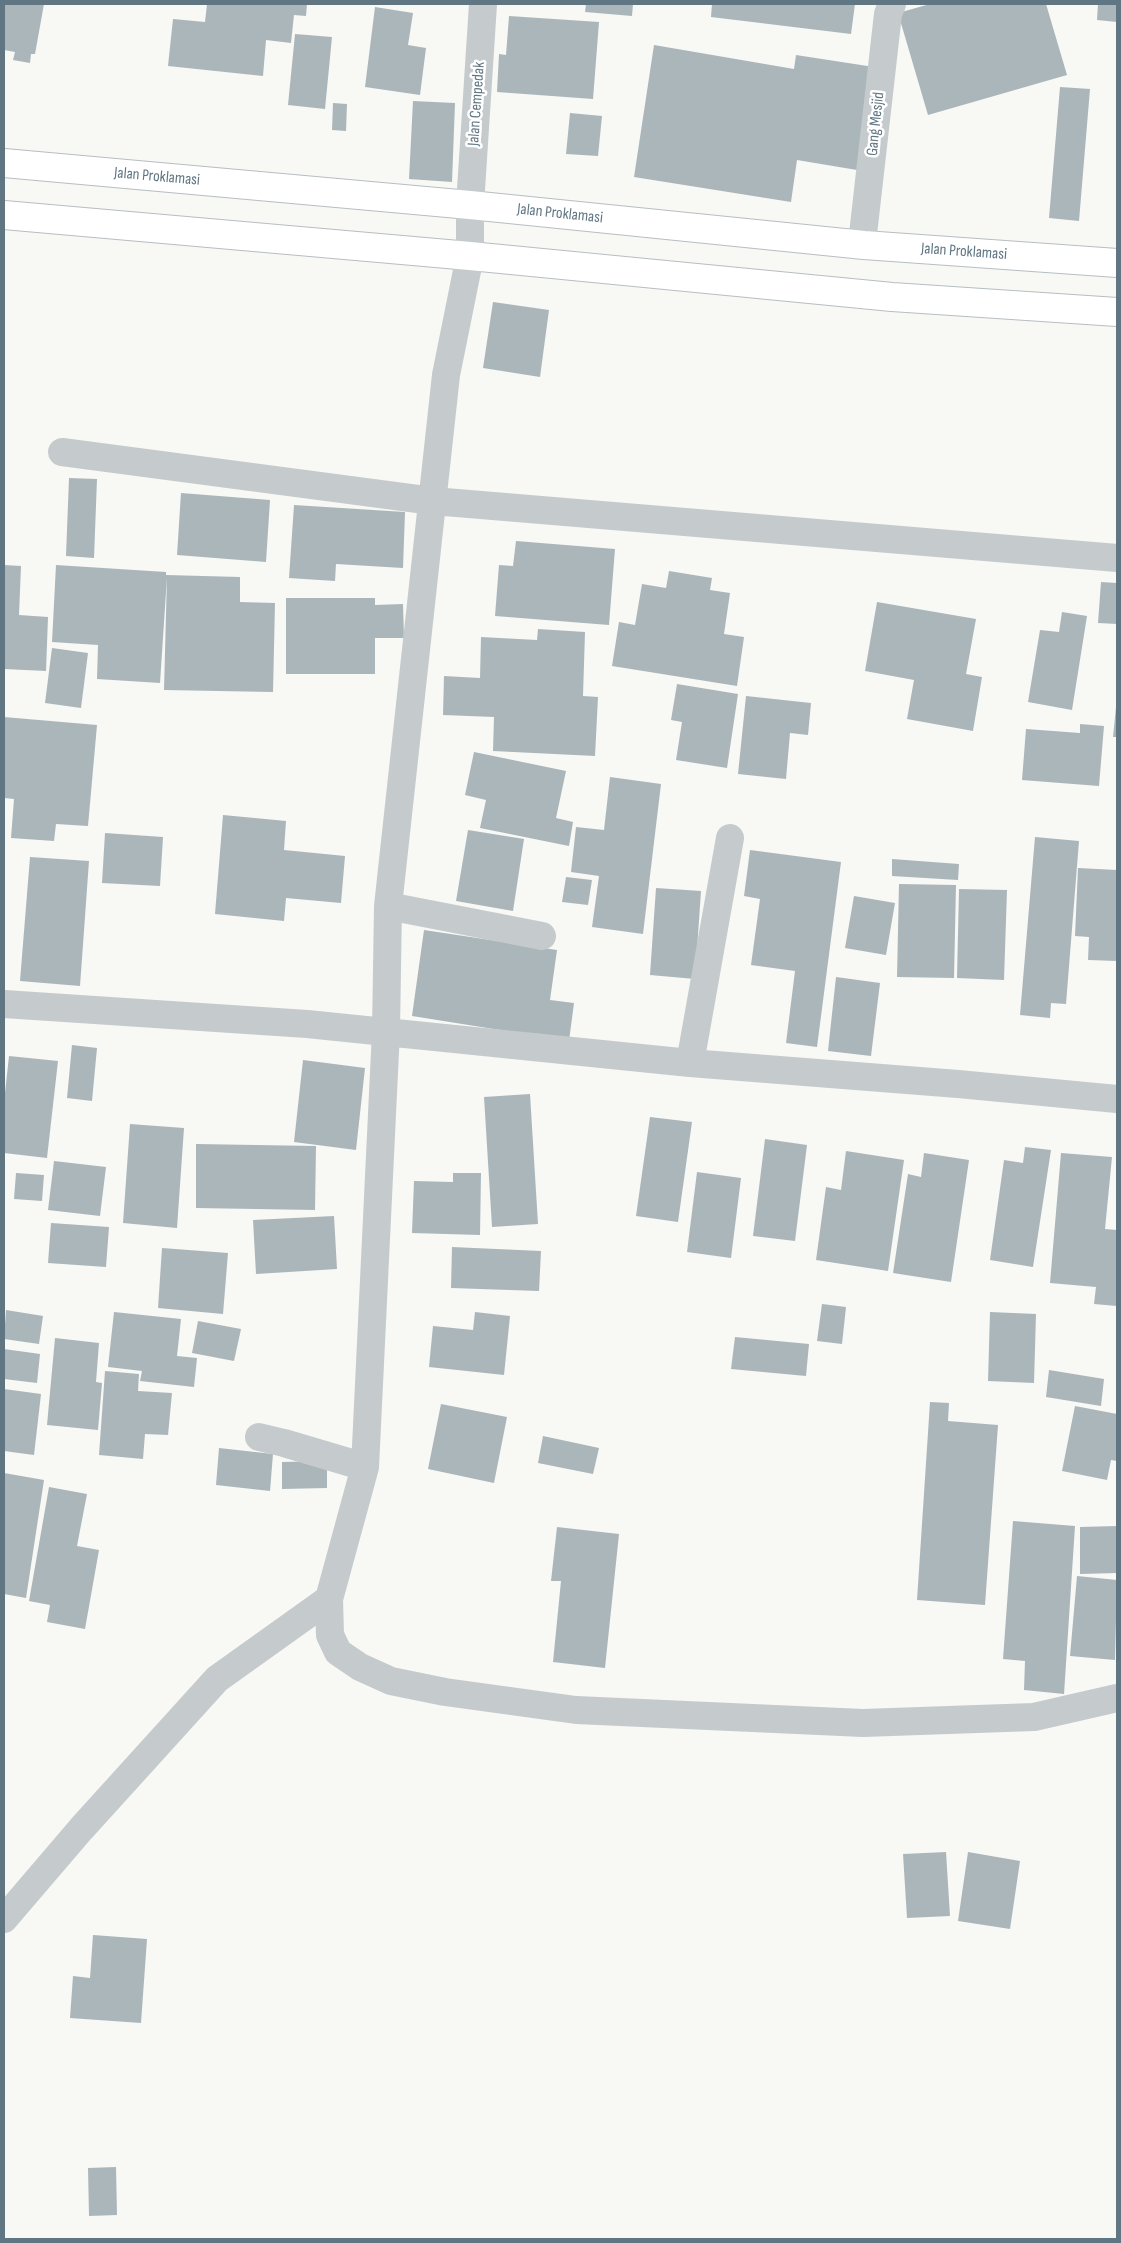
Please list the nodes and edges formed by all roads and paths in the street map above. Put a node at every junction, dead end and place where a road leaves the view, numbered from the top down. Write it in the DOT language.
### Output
graph roads {
  1 [pos="483,4"];
  2 [pos="892,4"];
  3 [pos="4,163"];
  4 [pos="470,204"];
  5 [pos="4,215"];
  6 [pos="864,245"];
  7 [pos="470,256"];
  8 [pos="1117,263"];
  9 [pos="1117,312"];
  10 [pos="62,452"];
  11 [pos="433,501"];
  12 [pos="1117,558"];
  13 [pos="730,838"];
  14 [pos="388,906"];
  15 [pos="542,936"];
  16 [pos="4,1004"];
  17 [pos="386,1032"];
  18 [pos="690,1063"];
  19 [pos="1117,1099"];
  20 [pos="259,1437"];
  21 [pos="365,1467"];
  22 [pos="329,1599"];
  23 [pos="1117,1698"];
  24 [pos="4,1919"];
  1 -- 4 [label="street, Jalan Cempedak"];
  2 -- 6 [label="street, Gang Mesjid"];
  3 -- 4 [label="street, Jalan Proklamasi"];
  4 -- 6 [label="street, Jalan Proklamasi"];
  4 -- 7 [label="street, Jalan Cempedak"];
  5 -- 7 [label="street"];
  6 -- 8 [label="street, Jalan Proklamasi"];
  7 -- 9 [label="street"];
  7 -- 11 [label="street, Jalan Cempedak"];
  10 -- 11 [label="street"];
  11 -- 12 [label="street"];
  11 -- 14 [label="street, Jalan Cempedak"];
  13 -- 18 [label="street"];
  14 -- 15 [label="street"];
  14 -- 17 [label="street, Jalan Cempedak"];
  16 -- 17 [label="street"];
  17 -- 18 [label="street"];
  17 -- 21 [label="street, Jalan Cempedak"];
  18 -- 19 [label="street"];
  20 -- 21 [label="street"];
  21 -- 22 [label="street, Jalan Cempedak"];
  22 -- 23 [label="street, Jalan Cempedak"];
  22 -- 24 [label="street"];
}
